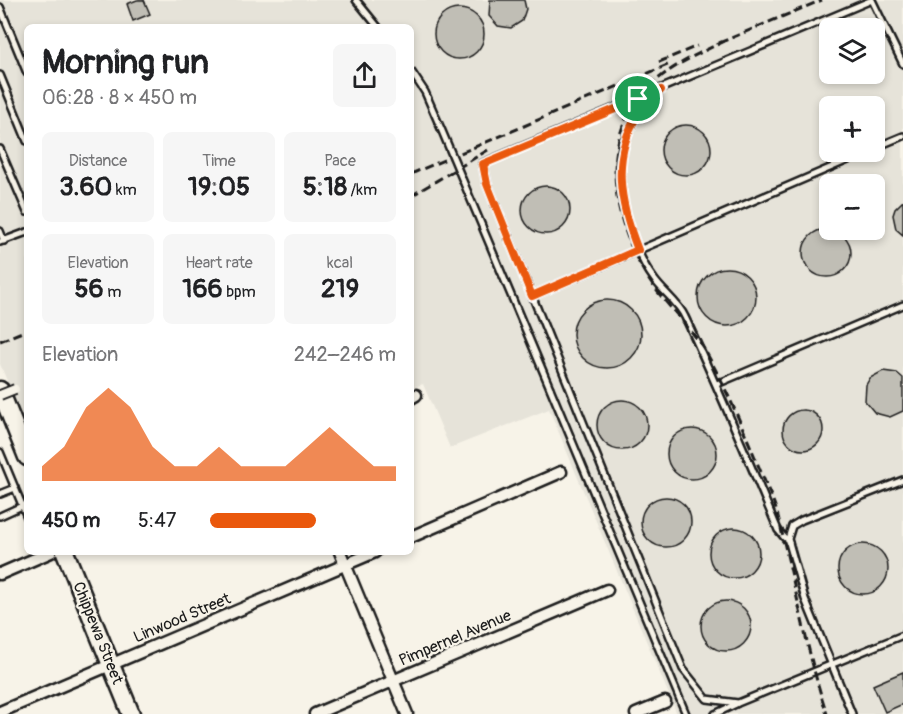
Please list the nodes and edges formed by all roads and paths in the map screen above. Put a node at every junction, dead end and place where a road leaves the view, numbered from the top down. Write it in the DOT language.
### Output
graph roads {
  1 [pos="356,0"];
  2 [pos="0,7"];
  3 [pos="376,24"];
  4 [pos="903,64"];
  5 [pos="24,66"];
  6 [pos="0,75"];
  7 [pos="414,76"];
  8 [pos="661,90"];
  9 [pos="24,134"];
  10 [pos="903,136"];
  11 [pos="885,143"];
  12 [pos="0,149"];
  13 [pos="844,162"];
  14 [pos="24,205"];
  15 [pos="0,231"];
  16 [pos="24,233"];
  17 [pos="2,242"];
  18 [pos="638,250"];
  19 [pos="532,296"];
  20 [pos="903,305"];
  21 [pos="717,384"];
  22 [pos="5,392"];
  23 [pos="24,448"];
  24 [pos="0,452"];
  25 [pos="2,464"];
  26 [pos="561,472"];
  27 [pos="903,480"];
  28 [pos="15,488"];
  29 [pos="0,494"];
  30 [pos="22,506"];
  31 [pos="24,510"];
  32 [pos="0,516"];
  33 [pos="414,536"];
  34 [pos="789,543"];
  35 [pos="35,555"];
  36 [pos="66,555"];
  37 [pos="341,555"];
  38 [pos="368,555"];
  39 [pos="345,565"];
  40 [pos="0,573"];
  41 [pos="607,590"];
  42 [pos="903,635"];
  43 [pos="111,664"];
  44 [pos="831,664"];
  45 [pos="393,681"];
  46 [pos="665,702"];
  47 [pos="738,704"];
  48 [pos="0,712"];
  49 [pos="131,714"];
  50 [pos="315,714"];
  51 [pos="407,714"];
  52 [pos="636,714"];
  53 [pos="686,714"];
  54 [pos="715,714"];
  55 [pos="852,714"];
  1 -- 3 [label="lane"];
  2 -- 5 [label="lane"];
  4 -- 8 [label="lane"];
  6 -- 9 [label="lane"];
  7 -- 53 [label="lane, bridge"];
  8 -- 18 [label="lane"];
  8 -- 19 [label="lane"];
  10 -- 11 [label="lane"];
  12 -- 14 [label="lane"];
  13 -- 18 [label="lane"];
  15 -- 17 [label="lane"];
  16 -- 17 [label="lane"];
  18 -- 19 [label="lane"];
  18 -- 21 [label="lane"];
  19 -- 47 [label="lane"];
  20 -- 21 [label="lane"];
  21 -- 34 [label="lane"];
  22 -- 23 [label="main road"];
  24 -- 25 [label="lane"];
  25 -- 28 [label="lane"];
  26 -- 33 [label="street"];
  27 -- 34 [label="lane"];
  28 -- 29 [label="lane"];
  28 -- 30 [label="lane"];
  30 -- 31 [label="lane"];
  30 -- 32 [label="lane"];
  34 -- 44 [label="lane"];
  35 -- 40 [label="street"];
  36 -- 43 [label="main road, Chippewa Street"];
  37 -- 39 [label="street"];
  38 -- 39 [label="street, Linwood Street"];
  39 -- 43 [label="street, Linwood Street"];
  39 -- 45 [label="street"];
  41 -- 45 [label="street, Pimpernel Avenue"];
  42 -- 44 [label="lane"];
  43 -- 48 [label="street, Linwood Street"];
  43 -- 49 [label="main road, Chippewa Street"];
  44 -- 47 [label="lane"];
  44 -- 55 [label="lane"];
  45 -- 50 [label="street, Pimpernel Avenue"];
  45 -- 51 [label="street"];
  46 -- 52 [label="street"];
  47 -- 54 [label="lane"];
}
